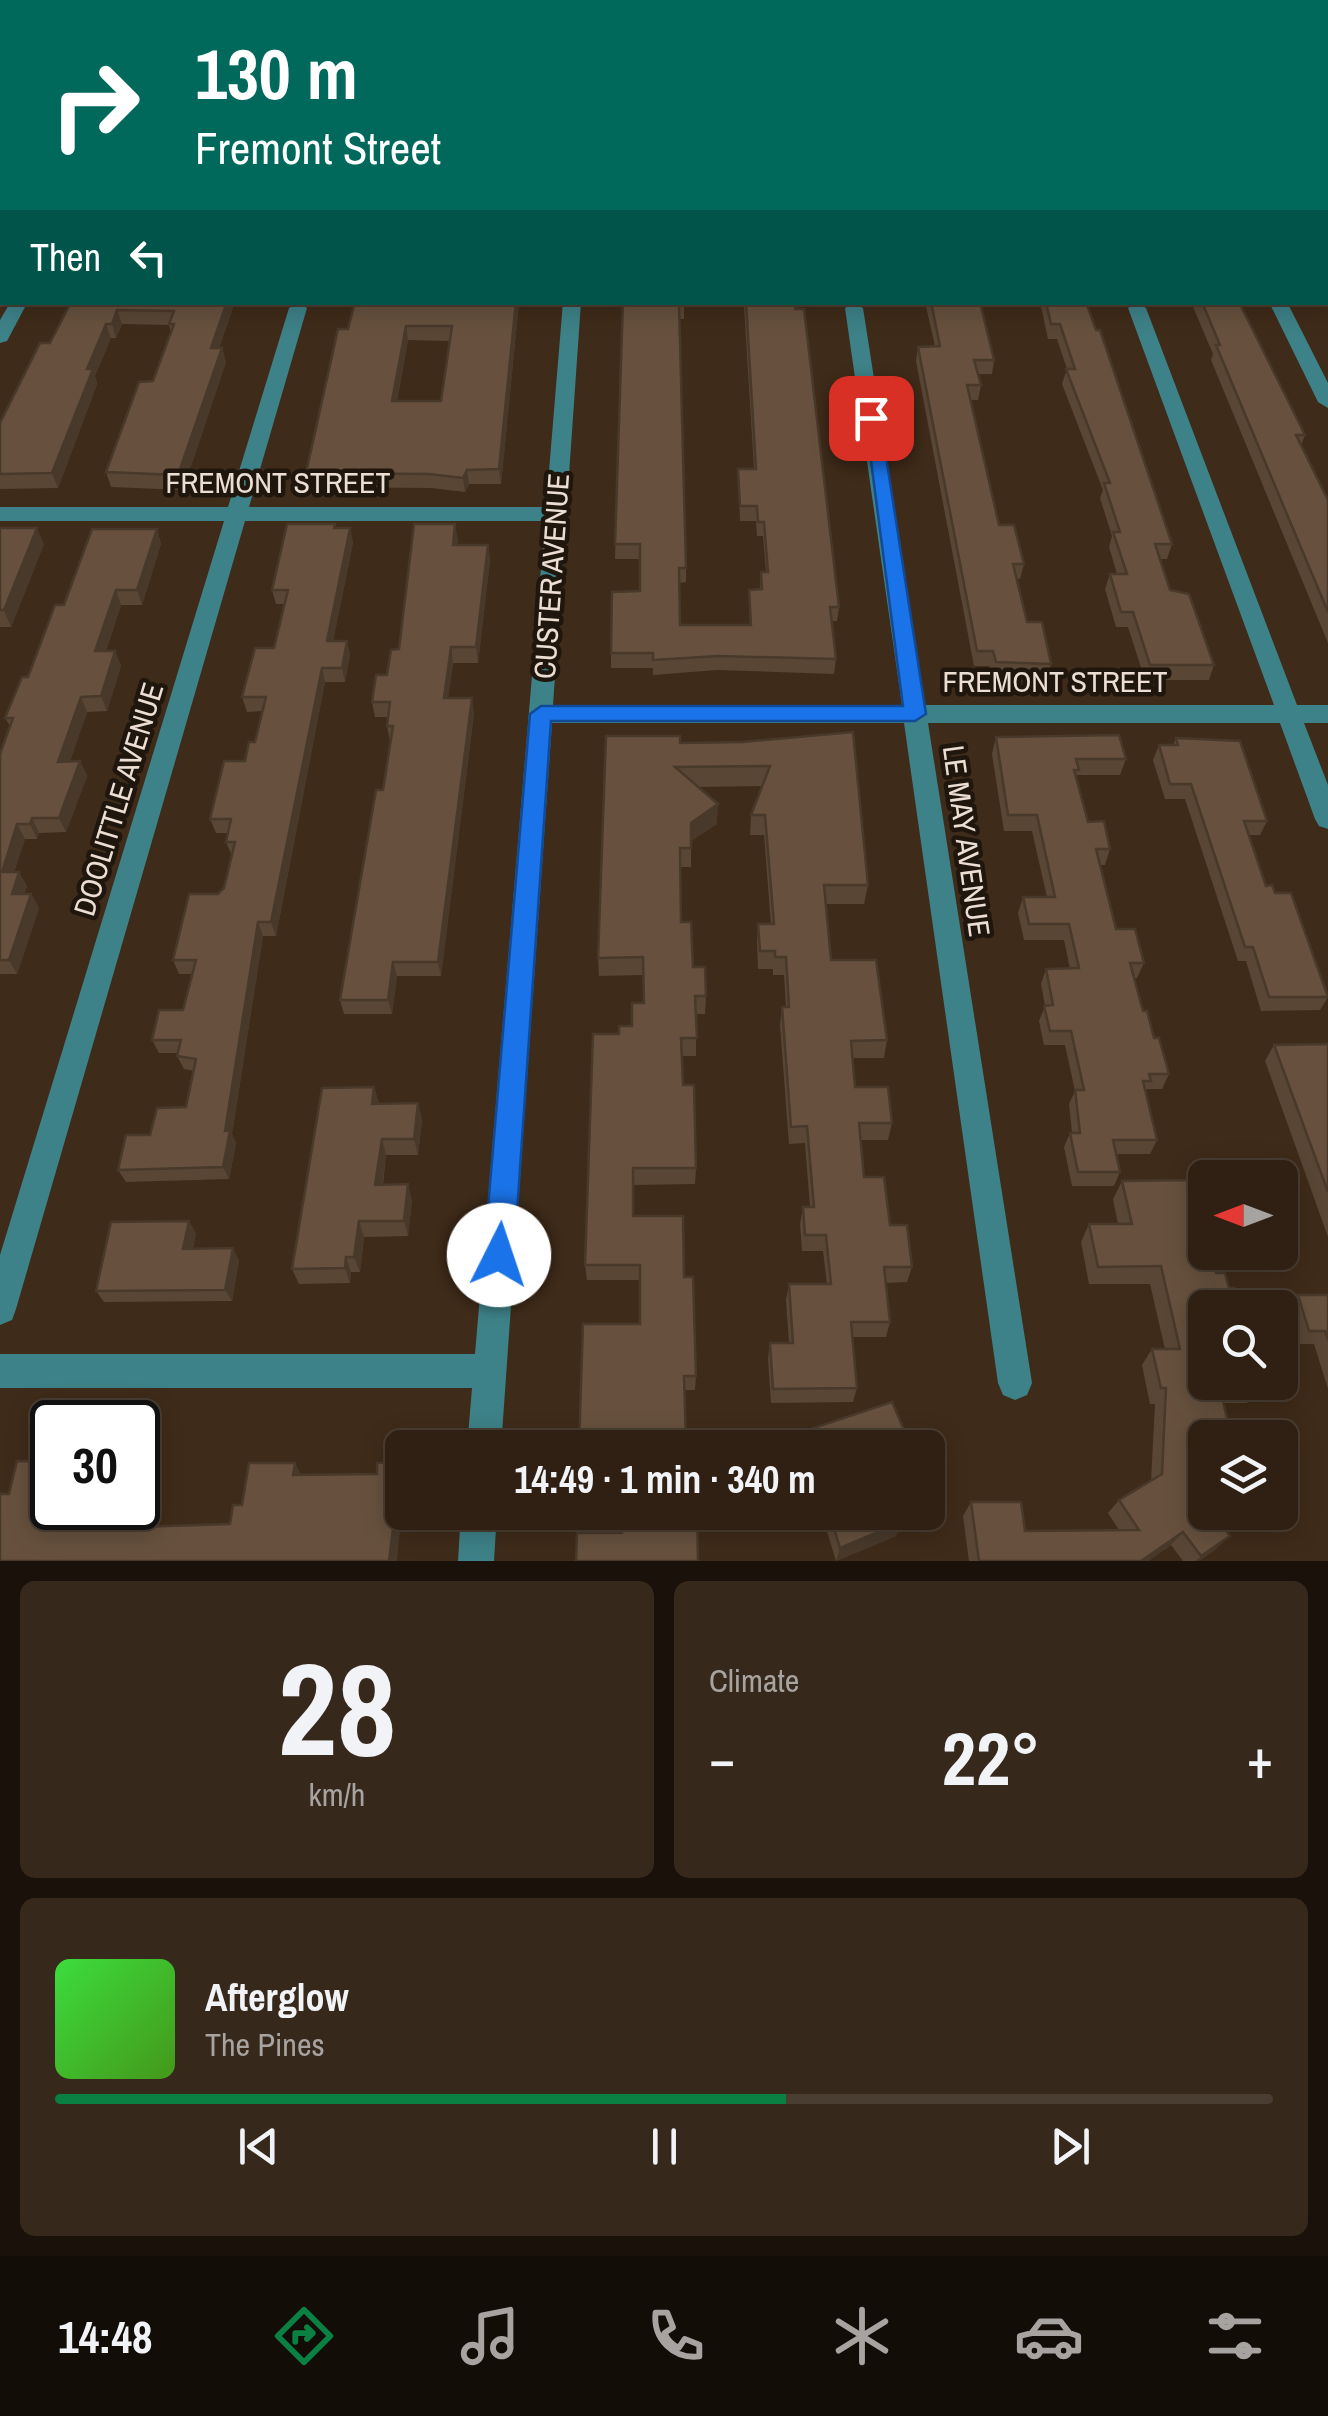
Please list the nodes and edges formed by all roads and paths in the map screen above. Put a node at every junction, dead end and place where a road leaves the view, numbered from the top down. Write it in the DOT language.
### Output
graph roads {
  1 [pos="572,305"];
  2 [pos="1280,305"];
  3 [pos="16,308"];
  4 [pos="298,308"];
  5 [pos="854,308"];
  6 [pos="1137,308"];
  7 [pos="0,337"];
  8 [pos="1328,402"];
  9 [pos="0,514"];
  10 [pos="236,514"];
  11 [pos="556,514"];
  12 [pos="541,714"];
  13 [pos="915,714"];
  14 [pos="1289,714"];
  15 [pos="1328,714"];
  16 [pos="1328,818"];
  17 [pos="0,1309"];
  18 [pos="0,1370"];
  19 [pos="490,1371"];
  20 [pos="1015,1383"];
  21 [pos="485,1430"];
  22 [pos="479,1530"];
  23 [pos="476,1561"];
  1 -- 11 [label="street, CUSTER AVENUE"];
  2 -- 8 [label="street"];
  3 -- 7 [label="street"];
  4 -- 10 [label="street, DOOLITTLE AVENUE"];
  5 -- 13 [label="street, LE MAY AVENUE"];
  6 -- 14 [label="street"];
  9 -- 10 [label="street, FREMONT STREET"];
  10 -- 11 [label="street, FREMONT STREET"];
  10 -- 17 [label="street, DOOLITTLE AVENUE"];
  11 -- 12 [label="street, CUSTER AVENUE"];
  12 -- 13 [label="street, FREMONT STREET"];
  12 -- 19 [label="street, CUSTER AVENUE"];
  13 -- 14 [label="street, FREMONT STREET"];
  13 -- 20 [label="street, LE MAY AVENUE"];
  14 -- 15 [label="street, FREMONT STREET"];
  14 -- 16 [label="street"];
  18 -- 19 [label="street"];
  19 -- 21 [label="street, CUSTER AVENUE"];
  22 -- 23 [label="street"];
}
